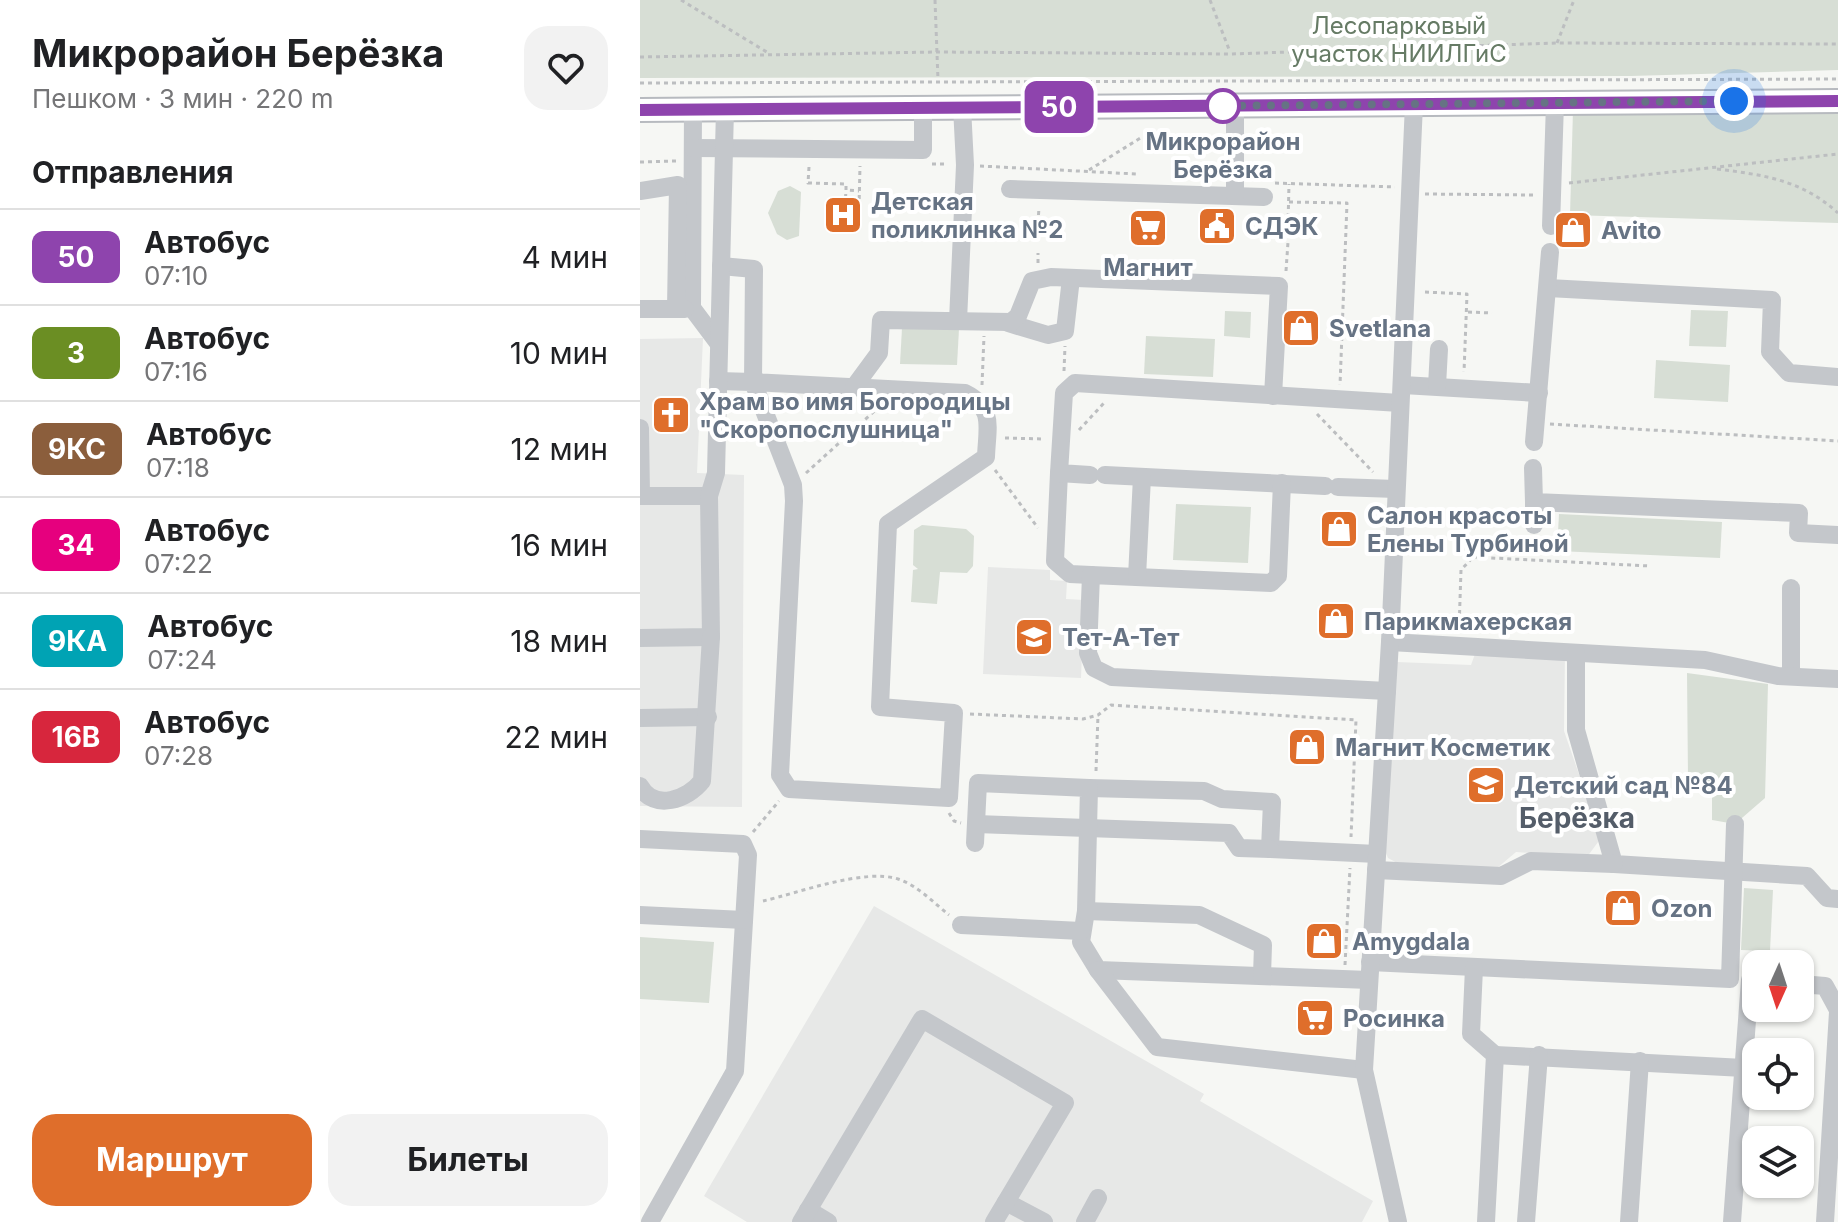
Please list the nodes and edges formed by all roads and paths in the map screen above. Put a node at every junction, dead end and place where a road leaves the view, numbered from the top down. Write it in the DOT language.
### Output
graph roads {
  1 [pos="681,0"];
  2 [pos="935,0"];
  3 [pos="1210,0"];
  4 [pos="1574,0"];
  5 [pos="1557,43"];
  6 [pos="1838,44"];
  7 [pos="937,52"];
  8 [pos="1231,54"];
  9 [pos="772,55"];
  10 [pos="640,57"];
  11 [pos="1838,79"];
  12 [pos="938,81"];
  13 [pos="640,83"];
  14 [pos="1838,101"];
  15 [pos="1555,103"];
  16 [pos="1414,104"];
  17 [pos="1235,106"];
  18 [pos="962,107"];
  19 [pos="923,108"];
  20 [pos="693,109"];
  21 [pos="725,109"];
  22 [pos="640,110"];
  23 [pos="1235,137"];
  24 [pos="693,148"];
  25 [pos="724,148"];
  26 [pos="1838,154"];
  27 [pos="809,160"];
  28 [pos="860,161"];
  29 [pos="920,163"];
  30 [pos="965,165"];
  31 [pos="1709,168"];
  32 [pos="1089,170"];
  33 [pos="1148,175"];
  34 [pos="1289,184"];
  35 [pos="1552,184"];
  36 [pos="1411,188"];
  37 [pos="1010,189"];
  38 [pos="1235,189"];
  39 [pos="846,190"];
  40 [pos="640,191"];
  41 [pos="859,191"];
  42 [pos="1264,197"];
  43 [pos="1289,202"];
  44 [pos="845,206"];
  45 [pos="859,207"];
  46 [pos="1838,213"];
  47 [pos="1288,225"];
  48 [pos="1551,226"];
  49 [pos="1550,252"];
  50 [pos="721,266"];
  51 [pos="1071,278"];
  52 [pos="1548,288"];
  53 [pos="1425,292"];
  54 [pos="640,309"];
  55 [pos="684,309"];
  56 [pos="1466,312"];
  57 [pos="1492,313"];
  58 [pos="958,321"];
  59 [pos="985,322"];
  60 [pos="1008,323"];
  61 [pos="1065,331"];
  62 [pos="719,344"];
  63 [pos="1439,349"];
  64 [pos="1464,372"];
  65 [pos="1838,377"];
  66 [pos="718,381"];
  67 [pos="753,382"];
  68 [pos="1120,386"];
  69 [pos="1437,386"];
  70 [pos="854,387"];
  71 [pos="898,390"];
  72 [pos="1340,391"];
  73 [pos="1064,393"];
  74 [pos="1539,393"];
  75 [pos="1401,394"];
  76 [pos="1273,396"];
  77 [pos="1300,397"];
  78 [pos="981,401"];
  79 [pos="1536,423"];
  80 [pos="640,428"];
  81 [pos="986,438"];
  82 [pos="1838,441"];
  83 [pos="1534,442"];
  84 [pos="1060,445"];
  85 [pos="986,457"];
  86 [pos="1533,468"];
  87 [pos="1059,473"];
  88 [pos="1142,477"];
  89 [pos="1282,483"];
  90 [pos="793,485"];
  91 [pos="1387,488"];
  92 [pos="709,496"];
  93 [pos="1534,502"];
  94 [pos="1534,525"];
  95 [pos="1838,535"];
  96 [pos="1056,552"];
  97 [pos="1650,566"];
  98 [pos="1091,575"];
  99 [pos="1137,577"];
  100 [pos="1791,588"];
  101 [pos="711,637"];
  102 [pos="640,638"];
  103 [pos="1390,642"];
  104 [pos="1459,646"];
  105 [pos="1576,653"];
  106 [pos="1791,676"];
  107 [pos="1838,679"];
  108 [pos="1387,691"];
  109 [pos="954,713"];
  110 [pos="1098,715"];
  111 [pos="708,717"];
  112 [pos="1356,720"];
  113 [pos="641,724"];
  114 [pos="640,786"];
  115 [pos="1092,788"];
  116 [pos="789,789"];
  117 [pos="949,798"];
  118 [pos="1735,824"];
  119 [pos="1087,827"];
  120 [pos="976,833"];
  121 [pos="640,839"];
  122 [pos="743,844"];
  123 [pos="1270,849"];
  124 [pos="1376,862"];
  125 [pos="1614,864"];
  126 [pos="1734,871"];
  127 [pos="1838,899"];
  128 [pos="1086,911"];
  129 [pos="745,913"];
  130 [pos="640,915"];
  131 [pos="961,925"];
  132 [pos="1081,931"];
  133 [pos="1474,968"];
  134 [pos="1098,970"];
  135 [pos="1369,971"];
  136 [pos="1262,976"];
  137 [pos="1730,979"];
  138 [pos="1832,979"];
  139 [pos="1742,980"];
  140 [pos="1838,1011"];
  141 [pos="1495,1055"];
  142 [pos="1539,1055"];
  143 [pos="1640,1061"];
  144 [pos="1742,1068"];
  145 [pos="1364,1070"];
  146 [pos="1837,1073"];
  147 [pos="1742,1094"];
  148 [pos="1098,1198"];
  149 [pos="1006,1202"];
  150 [pos="804,1216"];
  151 [pos="650,1222"];
  152 [pos="828,1222"];
  153 [pos="994,1222"];
  154 [pos="1044,1222"];
  155 [pos="1085,1222"];
  156 [pos="1398,1222"];
  157 [pos="1486,1222"];
  158 [pos="1526,1222"];
  159 [pos="1629,1222"];
  160 [pos="1732,1222"];
  161 [pos="1825,1222"];
  1 -- 9 [label="path"];
  2 -- 7 [label="path"];
  3 -- 8 [label="path"];
  4 -- 5 [label="path"];
  5 -- 6 [label="path"];
  5 -- 8 [label="path"];
  7 -- 8 [label="path"];
  7 -- 9 [label="path"];
  7 -- 12 [label="path"];
  9 -- 10 [label="path"];
  11 -- 12 [label="path"];
  12 -- 13 [label="path"];
  14 -- 15 [label="main road"];
  15 -- 16 [label="main road"];
  15 -- 35 [label="lane"];
  16 -- 17 [label="main road"];
  16 -- 36 [label="lane"];
  17 -- 18 [label="main road"];
  17 -- 23 [label="lane"];
  18 -- 19 [label="main road"];
  18 -- 30 [label="lane"];
  19 -- 21 [label="main road"];
  19 -- 25 [label="lane"];
  20 -- 21 [label="main road"];
  20 -- 22 [label="main road"];
  20 -- 24 [label="lane"];
  21 -- 25 [label="lane"];
  23 -- 32 [label="path"];
  23 -- 38 [label="lane"];
  24 -- 25 [label="lane"];
  24 -- 55 [label="lane"];
  25 -- 50 [label="lane"];
  26 -- 31 [label="path"];
  27 -- 39 [label="path"];
  28 -- 41 [label="path"];
  29 -- 30 [label="path"];
  30 -- 32 [label="path"];
  30 -- 58 [label="lane"];
  31 -- 35 [label="path"];
  31 -- 46 [label="path"];
  32 -- 33 [label="path"];
  34 -- 36 [label="path"];
  34 -- 38 [label="path"];
  34 -- 43 [label="path"];
  35 -- 36 [label="path"];
  35 -- 48 [label="lane"];
  36 -- 75 [label="lane"];
  37 -- 38 [label="lane"];
  38 -- 42 [label="lane"];
  39 -- 41 [label="path"];
  39 -- 44 [label="path"];
  40 -- 55 [label="lane"];
  41 -- 45 [label="path"];
  43 -- 47 [label="path"];
  43 -- 72 [label="path"];
  49 -- 52 [label="lane"];
  50 -- 62 [label="lane"];
  50 -- 67 [label="lane"];
  51 -- 60 [label="lane"];
  51 -- 61 [label="lane"];
  51 -- 76 [label="lane"];
  52 -- 65 [label="lane"];
  52 -- 74 [label="lane"];
  53 -- 56 [label="path"];
  54 -- 55 [label="lane"];
  55 -- 62 [label="lane"];
  56 -- 57 [label="path"];
  56 -- 64 [label="path"];
  58 -- 59 [label="lane"];
  58 -- 70 [label="lane"];
  59 -- 60 [label="lane"];
  59 -- 78 [label="path"];
  60 -- 61 [label="lane"];
  61 -- 73 [label="path"];
  62 -- 66 [label="lane"];
  63 -- 69 [label="lane"];
  66 -- 67 [label="lane"];
  66 -- 92 [label="lane"];
  67 -- 70 [label="lane"];
  67 -- 90 [label="lane"];
  68 -- 73 [label="lane"];
  68 -- 76 [label="lane"];
  68 -- 84 [label="path"];
  69 -- 74 [label="lane"];
  69 -- 75 [label="lane"];
  70 -- 71 [label="lane"];
  71 -- 78 [label="lane"];
  71 -- 90 [label="path"];
  73 -- 84 [label="lane"];
  74 -- 79 [label="lane"];
  75 -- 77 [label="lane"];
  75 -- 91 [label="lane"];
  76 -- 77 [label="lane"];
  77 -- 91 [label="path"];
  78 -- 81 [label="lane"];
  79 -- 82 [label="path"];
  79 -- 83 [label="lane"];
  80 -- 92 [label="lane"];
  81 -- 84 [label="path"];
  81 -- 85 [label="lane"];
  84 -- 87 [label="lane"];
  85 -- 96 [label="path"];
  85 -- 109 [label="lane"];
  86 -- 93 [label="lane"];
  87 -- 88 [label="lane"];
  87 -- 96 [label="lane"];
  88 -- 89 [label="lane"];
  88 -- 99 [label="lane"];
  89 -- 91 [label="lane"];
  89 -- 99 [label="lane"];
  90 -- 116 [label="lane"];
  91 -- 103 [label="lane"];
  92 -- 101 [label="lane"];
  93 -- 94 [label="lane"];
  93 -- 95 [label="lane"];
  96 -- 98 [label="lane"];
  97 -- 104 [label="path"];
  98 -- 99 [label="lane"];
  98 -- 108 [label="lane"];
  100 -- 106 [label="lane"];
  101 -- 102 [label="lane"];
  101 -- 111 [label="lane"];
  103 -- 104 [label="lane"];
  103 -- 108 [label="lane"];
  104 -- 105 [label="lane"];
  105 -- 106 [label="lane"];
  105 -- 125 [label="lane"];
  106 -- 107 [label="lane"];
  108 -- 124 [label="lane"];
  109 -- 110 [label="path"];
  109 -- 117 [label="lane"];
  110 -- 112 [label="path"];
  110 -- 115 [label="path"];
  111 -- 113 [label="lane"];
  111 -- 114 [label="lane"];
  115 -- 119 [label="lane"];
  115 -- 120 [label="lane"];
  115 -- 123 [label="lane"];
  116 -- 117 [label="lane"];
  116 -- 122 [label="path"];
  117 -- 120 [label="path"];
  118 -- 126 [label="lane"];
  119 -- 120 [label="lane"];
  119 -- 123 [label="lane"];
  119 -- 128 [label="lane"];
  121 -- 122 [label="lane"];
  122 -- 129 [label="lane"];
  123 -- 124 [label="lane"];
  124 -- 125 [label="lane"];
  124 -- 135 [label="lane"];
  125 -- 126 [label="lane"];
  126 -- 127 [label="lane"];
  126 -- 137 [label="lane"];
  128 -- 132 [label="lane"];
  128 -- 136 [label="lane"];
  129 -- 130 [label="lane"];
  129 -- 131 [label="path"];
  129 -- 151 [label="lane"];
  131 -- 132 [label="lane"];
  132 -- 134 [label="lane"];
  133 -- 135 [label="lane"];
  133 -- 137 [label="lane"];
  133 -- 141 [label="lane"];
  134 -- 136 [label="lane"];
  134 -- 145 [label="lane"];
  135 -- 136 [label="lane"];
  135 -- 145 [label="lane"];
  137 -- 139 [label="lane"];
  138 -- 140 [label="lane"];
  140 -- 146 [label="lane"];
  141 -- 142 [label="lane"];
  141 -- 157 [label="lane"];
  142 -- 143 [label="lane"];
  142 -- 158 [label="lane"];
  143 -- 144 [label="lane"];
  143 -- 159 [label="lane"];
  145 -- 156 [label="lane"];
  146 -- 161 [label="lane"];
  147 -- 160 [label="lane"];
  148 -- 155 [label="lane"];
  149 -- 150 [label="lane"];
  149 -- 153 [label="lane"];
  149 -- 154 [label="lane"];
  150 -- 152 [label="lane"];
}
